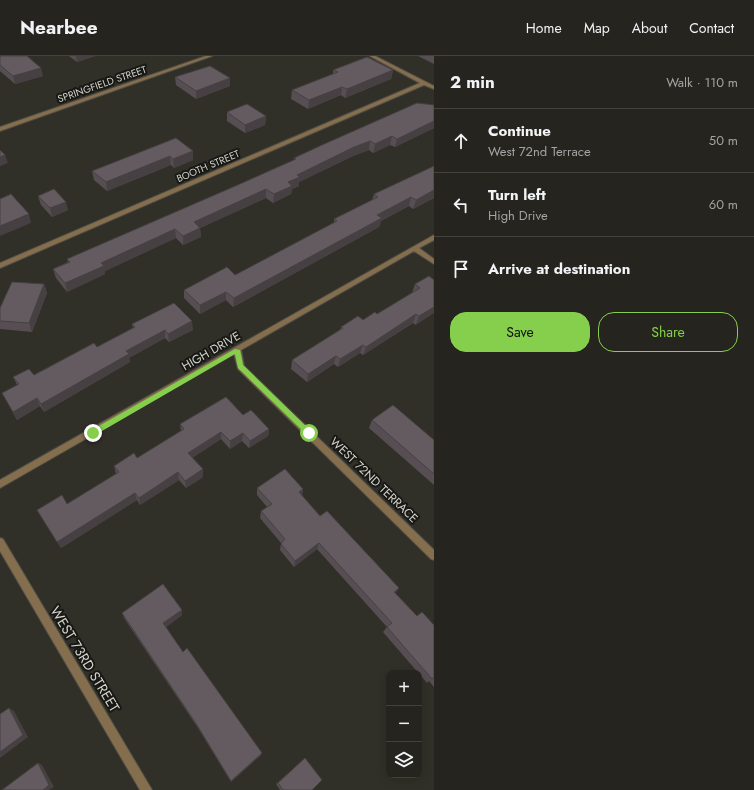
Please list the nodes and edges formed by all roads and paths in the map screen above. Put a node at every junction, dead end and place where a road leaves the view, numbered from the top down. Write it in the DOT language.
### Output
graph roads {
  1 [pos="210,56"];
  2 [pos="372,56"];
  3 [pos="424,82"];
  4 [pos="434,88"];
  5 [pos="0,129"];
  6 [pos="434,237"];
  7 [pos="415,249"];
  8 [pos="434,262"];
  9 [pos="0,266"];
  10 [pos="237,350"];
  11 [pos="0,484"];
  12 [pos="0,542"];
  13 [pos="434,556"];
  14 [pos="146,790"];
  1 -- 5 [label="street, SPRINGFIELD STREET"];
  2 -- 3 [label="street"];
  3 -- 4 [label="street"];
  3 -- 9 [label="street, BOOTH STREET"];
  6 -- 7 [label="street, HIGH DRIVE"];
  7 -- 8 [label="street"];
  7 -- 10 [label="street, HIGH DRIVE"];
  10 -- 11 [label="street, HIGH DRIVE"];
  10 -- 13 [label="street, WEST 72ND TERRACE"];
  12 -- 14 [label="street, WEST 73RD STREET"];
}
